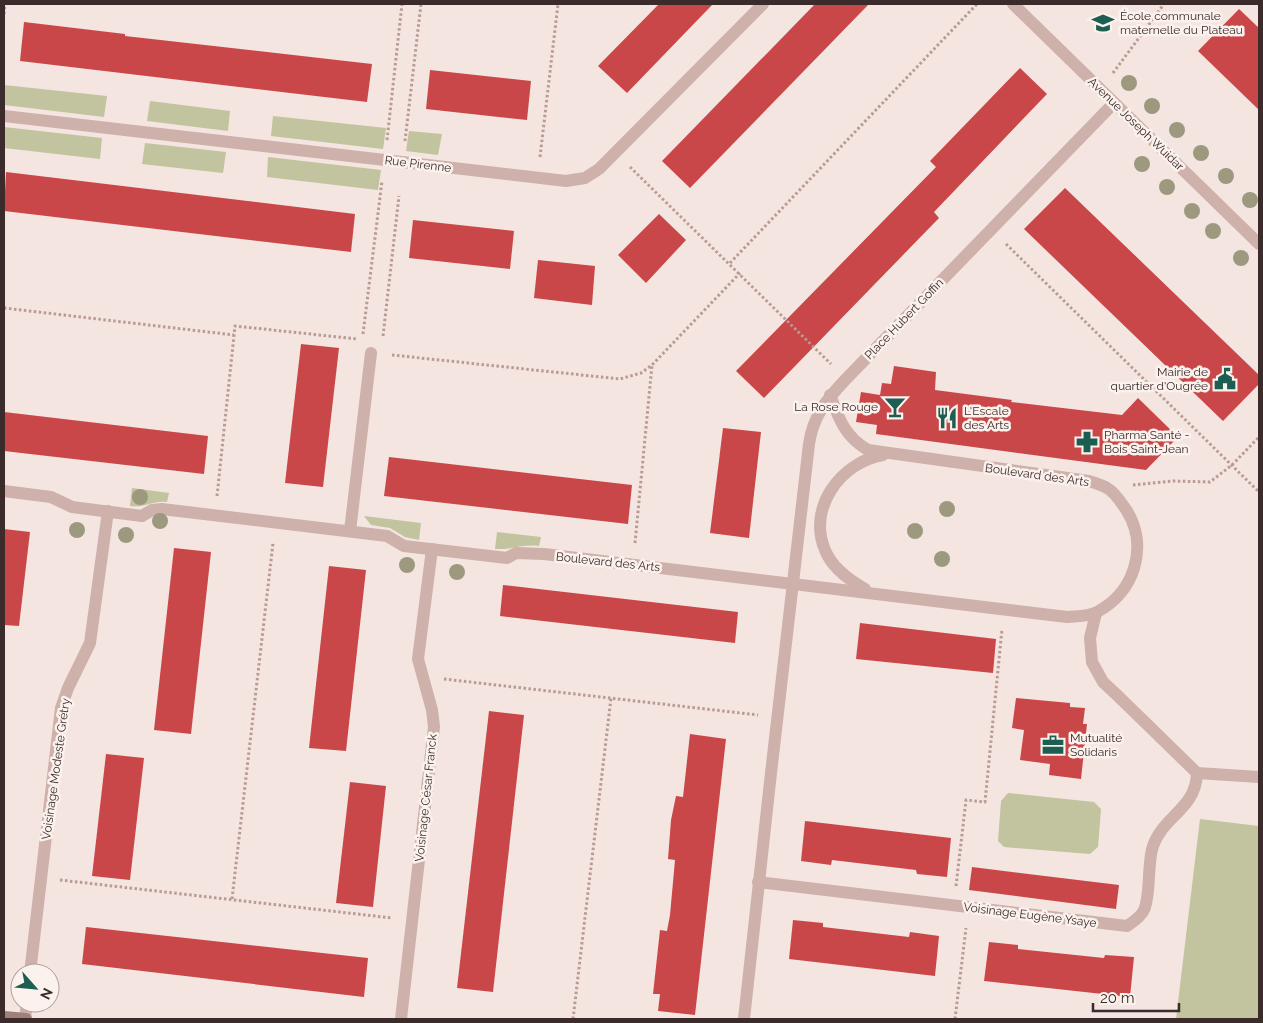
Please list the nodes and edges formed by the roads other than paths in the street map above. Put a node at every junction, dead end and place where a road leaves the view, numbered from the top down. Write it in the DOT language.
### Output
graph roads {
  1 [pos="763,4"];
  2 [pos="1013,4"];
  3 [pos="1114,103"];
  4 [pos="4,116"];
  5 [pos="1259,244"];
  6 [pos="376,354"];
  7 [pos="830,396"];
  8 [pos="888,454"];
  9 [pos="4,491"];
  10 [pos="108,511"];
  11 [pos="350,532"];
  12 [pos="432,549"];
  13 [pos="793,584"];
  14 [pos="870,592"];
  15 [pos="1096,613"];
  16 [pos="1197,772"];
  17 [pos="1259,777"];
  18 [pos="758,882"];
  19 [pos="31,963"];
  20 [pos="4,1017"];
  21 [pos="25,1019"];
  22 [pos="401,1019"];
  23 [pos="744,1019"];
  1 -- 4 [label="street, Rue Pirenne"];
  2 -- 3 [label="street, Avenue Joseph Wuidar"];
  3 -- 5 [label="street, Avenue Joseph Wuidar"];
  3 -- 7 [label="street, Place Hubert Goffin"];
  6 -- 11 [label="street"];
  7 -- 8 [label="street, Boulevard des Arts"];
  7 -- 13 [label="street, Place Hubert Goffin"];
  8 -- 14 [label="street, Boulevard des Arts"];
  8 -- 15 [label="street, Boulevard des Arts"];
  9 -- 10 [label="street, Boulevard des Arts"];
  10 -- 11 [label="street, Boulevard des Arts"];
  10 -- 19 [label="street, Voisinage Modeste Grétry"];
  11 -- 12 [label="street, Boulevard des Arts"];
  12 -- 13 [label="street, Boulevard des Arts"];
  12 -- 22 [label="street, Voisinage César Franck"];
  13 -- 14 [label="street, Boulevard des Arts"];
  13 -- 18 [label="street"];
  14 -- 15 [label="street, Boulevard des Arts"];
  15 -- 16 [label="street"];
  16 -- 17 [label="street"];
  16 -- 18 [label="street, Voisinage Eugène Ysaye"];
  18 -- 23 [label="street"];
  20 -- 21 [label="street"];
}
